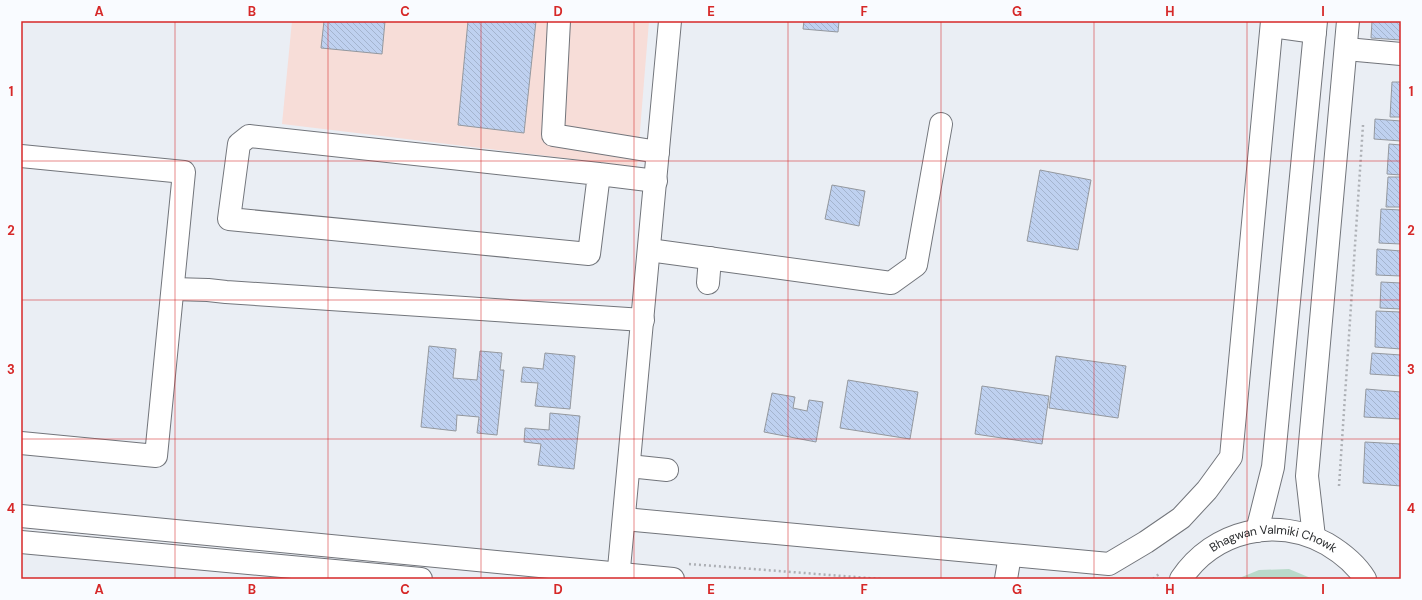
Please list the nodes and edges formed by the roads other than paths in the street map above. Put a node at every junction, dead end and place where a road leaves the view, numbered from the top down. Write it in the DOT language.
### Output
graph roads {
  1 [pos="558,21"];
  2 [pos="670,21"];
  3 [pos="1348,21"];
  4 [pos="1272,24"];
  5 [pos="1316,26"];
  6 [pos="1346,49"];
  7 [pos="1401,54"];
  8 [pos="941,124"];
  9 [pos="658,152"];
  10 [pos="21,156"];
  11 [pos="599,174"];
  12 [pos="656,180"];
  13 [pos="649,250"];
  14 [pos="710,258"];
  15 [pos="708,283"];
  16 [pos="173,290"];
  17 [pos="643,320"];
  18 [pos="21,443"];
  19 [pos="629,466"];
  20 [pos="667,470"];
  21 [pos="21,516"];
  22 [pos="624,519"];
  23 [pos="1257,531"];
  24 [pos="1314,537"];
  25 [pos="21,542"];
  26 [pos="1010,555"];
  27 [pos="679,571"];
  28 [pos="619,576"];
  29 [pos="421,579"];
  30 [pos="1006,579"];
  31 [pos="1181,579"];
  32 [pos="1365,579"];
  1 -- 9 [label="street"];
  2 -- 9 [label="street"];
  3 -- 6 [label="street"];
  4 -- 5 [label="street"];
  4 -- 26 [label="street"];
  5 -- 23 [label="street"];
  6 -- 7 [label="street"];
  6 -- 24 [label="street"];
  8 -- 14 [label="street"];
  9 -- 12 [label="street"];
  10 -- 16 [label="street"];
  11 -- 11 [label="street"];
  11 -- 12 [label="street"];
  12 -- 13 [label="street"];
  13 -- 14 [label="street"];
  13 -- 17 [label="street"];
  14 -- 15 [label="street"];
  16 -- 17 [label="street"];
  16 -- 18 [label="street"];
  17 -- 19 [label="street"];
  19 -- 20 [label="street"];
  19 -- 22 [label="street"];
  21 -- 28 [label="street"];
  22 -- 26 [label="street"];
  22 -- 28 [label="street"];
  23 -- 24 [label="street, Bhagwan Valmiki Chowk"];
  23 -- 31 [label="street, Bhagwan Valmiki Chowk"];
  24 -- 32 [label="street, Bhagwan Valmiki Chowk"];
  25 -- 29 [label="street"];
  26 -- 30 [label="street"];
  27 -- 28 [label="street"];
}
